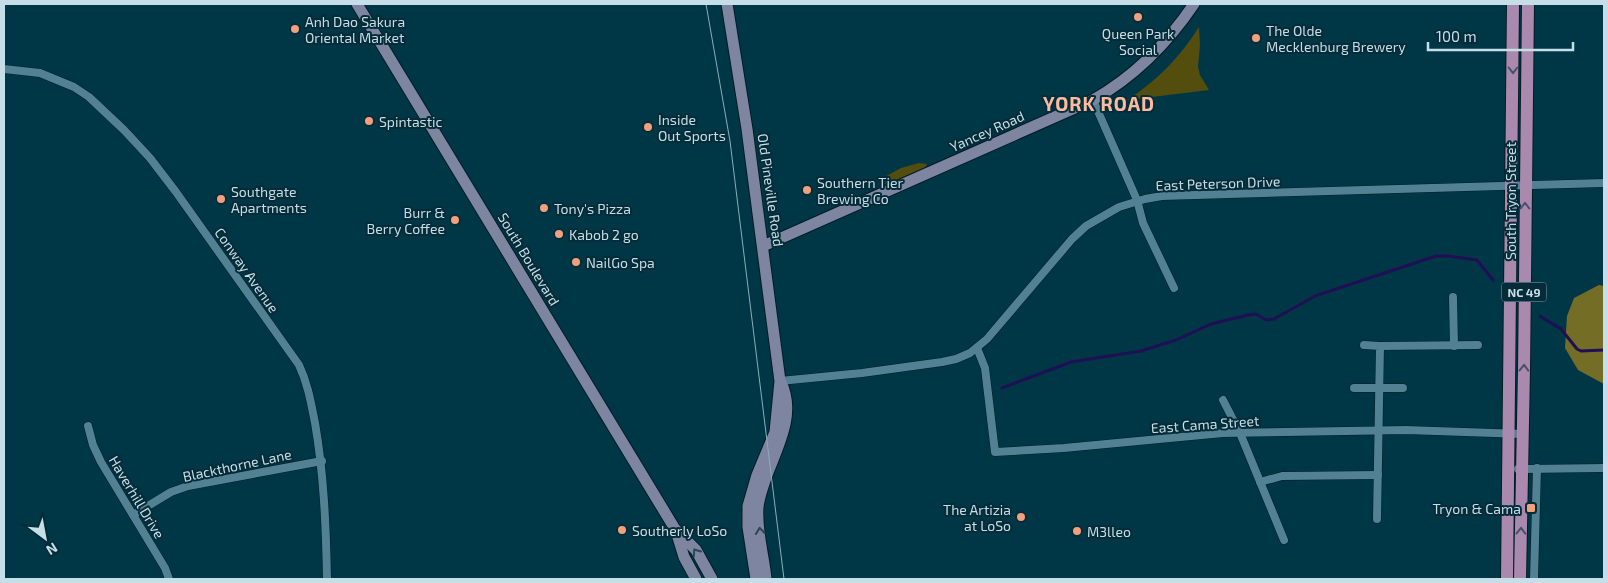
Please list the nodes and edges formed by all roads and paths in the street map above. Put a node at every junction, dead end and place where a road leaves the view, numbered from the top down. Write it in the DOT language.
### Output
graph roads {
  1 [pos="357,4"];
  2 [pos="727,4"];
  3 [pos="1194,4"];
  4 [pos="1513,4"];
  5 [pos="1528,4"];
  6 [pos="4,69"];
  7 [pos="1093,100"];
  8 [pos="1604,183"];
  9 [pos="1525,186"];
  10 [pos="1512,187"];
  11 [pos="1138,200"];
  12 [pos="763,246"];
  13 [pos="1174,288"];
  14 [pos="1453,297"];
  15 [pos="1364,345"];
  16 [pos="1478,345"];
  17 [pos="1380,346"];
  18 [pos="1454,346"];
  19 [pos="977,348"];
  20 [pos="780,381"];
  21 [pos="1354,388"];
  22 [pos="1380,388"];
  23 [pos="1403,388"];
  24 [pos="1223,400"];
  25 [pos="88,426"];
  26 [pos="1379,431"];
  27 [pos="1240,433"];
  28 [pos="1509,433"];
  29 [pos="1522,434"];
  30 [pos="322,461"];
  31 [pos="1537,468"];
  32 [pos="1604,468"];
  33 [pos="1515,469"];
  34 [pos="1378,475"];
  35 [pos="1260,482"];
  36 [pos="133,515"];
  37 [pos="1377,519"];
  38 [pos="675,529"];
  39 [pos="1284,540"];
  40 [pos="170,579"];
  41 [pos="327,579"];
  42 [pos="696,579"];
  43 [pos="712,579"];
  44 [pos="756,579"];
  45 [pos="766,579"];
  46 [pos="1507,579"];
  47 [pos="1520,579"];
  48 [pos="1534,579"];
  1 -- 38 [label="street, South Boulevard"];
  2 -- 12 [label="street, Old Pineville Road"];
  3 -- 7 [label="street, Yancey Road"];
  4 -- 10 [label="main road, South Tryon Street / NC 49, one-way"];
  5 -- 9 [label="main road, South Tryon Street / NC 49"];
  6 -- 30 [label="street, Conway Avenue"];
  7 -- 11 [label="street"];
  7 -- 12 [label="street, Yancey Road"];
  8 -- 9 [label="street, East Peterson Drive"];
  9 -- 10 [label="street, East Peterson Drive"];
  29 -- 9 [label="main road, South Tryon Street / NC 49, one-way"];
  10 -- 11 [label="street, East Peterson Drive"];
  10 -- 28 [label="main road, South Tryon Street / NC 49"];
  11 -- 13 [label="street"];
  11 -- 19 [label="street, East Peterson Drive"];
  12 -- 20 [label="street, Old Pineville Road"];
  14 -- 18 [label="street"];
  15 -- 17 [label="street"];
  16 -- 18 [label="street"];
  17 -- 18 [label="street"];
  17 -- 22 [label="street"];
  19 -- 20 [label="street, East Peterson Drive"];
  19 -- 27 [label="street, East Cama Street"];
  20 -- 44 [label="street, Old Pineville Road"];
  45 -- 20 [label="street, Old Pineville Road, one-way"];
  21 -- 22 [label="street"];
  22 -- 23 [label="street"];
  22 -- 26 [label="street"];
  24 -- 27 [label="street"];
  25 -- 36 [label="street, Haverhill Drive"];
  26 -- 27 [label="street, East Cama Street"];
  26 -- 28 [label="street, East Cama Street"];
  26 -- 34 [label="street"];
  27 -- 35 [label="street"];
  28 -- 29 [label="street, East Cama Street"];
  28 -- 33 [label="main road, South Tryon Street / NC 49"];
  29 -- 33 [label="main road, South Tryon Street / NC 49"];
  30 -- 36 [label="street, Blackthorne Lane"];
  30 -- 41 [label="street, Conway Avenue"];
  31 -- 32 [label="street"];
  31 -- 33 [label="street"];
  31 -- 48 [label="street"];
  33 -- 46 [label="main road, South Tryon Street / NC 49"];
  47 -- 33 [label="main road, South Tryon Street / NC 49, one-way"];
  34 -- 35 [label="street"];
  34 -- 37 [label="street"];
  35 -- 39 [label="street"];
  36 -- 40 [label="street, Haverhill Drive"];
  38 -- 42 [label="street, South Boulevard"];
  43 -- 38 [label="street, South Boulevard, one-way"];
}
